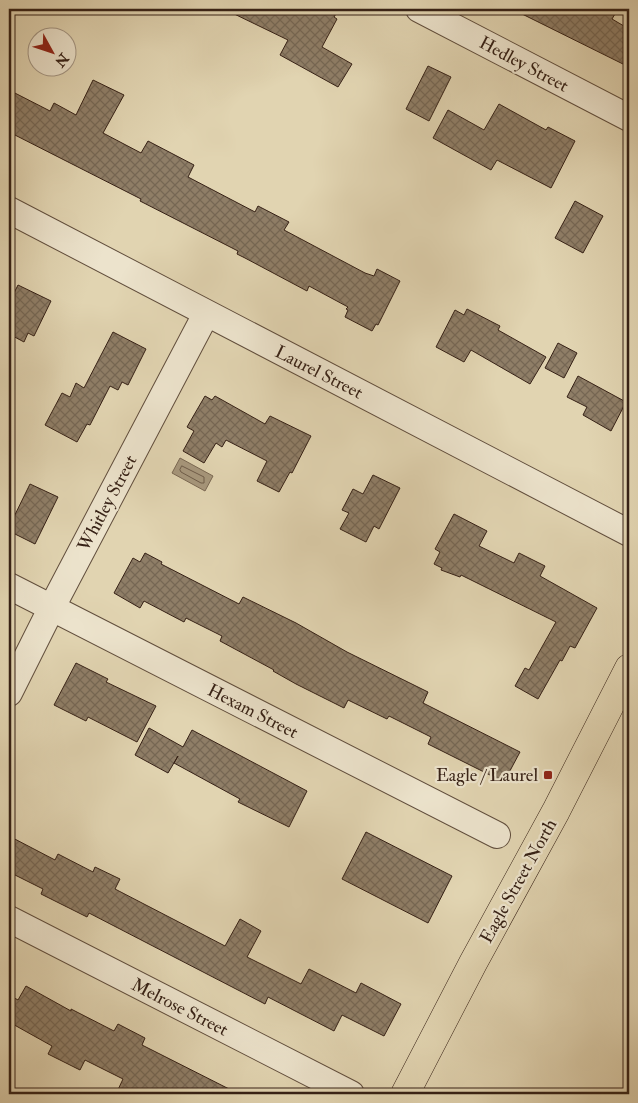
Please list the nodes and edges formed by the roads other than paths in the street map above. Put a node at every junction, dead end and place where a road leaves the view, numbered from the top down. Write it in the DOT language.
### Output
graph roads {
  1 [pos="419,9"];
  2 [pos="629,118"];
  3 [pos="9,210"];
  4 [pos="206,314"];
  5 [pos="629,533"];
  6 [pos="9,586"];
  7 [pos="51,608"];
  8 [pos="629,668"];
  9 [pos="9,693"];
  10 [pos="497,835"];
  11 [pos="9,919"];
  12 [pos="351,1094"];
  13 [pos="405,1094"];
  1 -- 2 [label="street, Hedley Street"];
  3 -- 4 [label="street, Laurel Street"];
  4 -- 5 [label="street, Laurel Street"];
  4 -- 7 [label="street, Whitley Street"];
  6 -- 7 [label="street, Hexam Street"];
  7 -- 9 [label="street, Whitley Street"];
  7 -- 10 [label="street, Hexam Street"];
  8 -- 13 [label="main road, Eagle Street North"];
  11 -- 12 [label="street, Melrose Street"];
}
